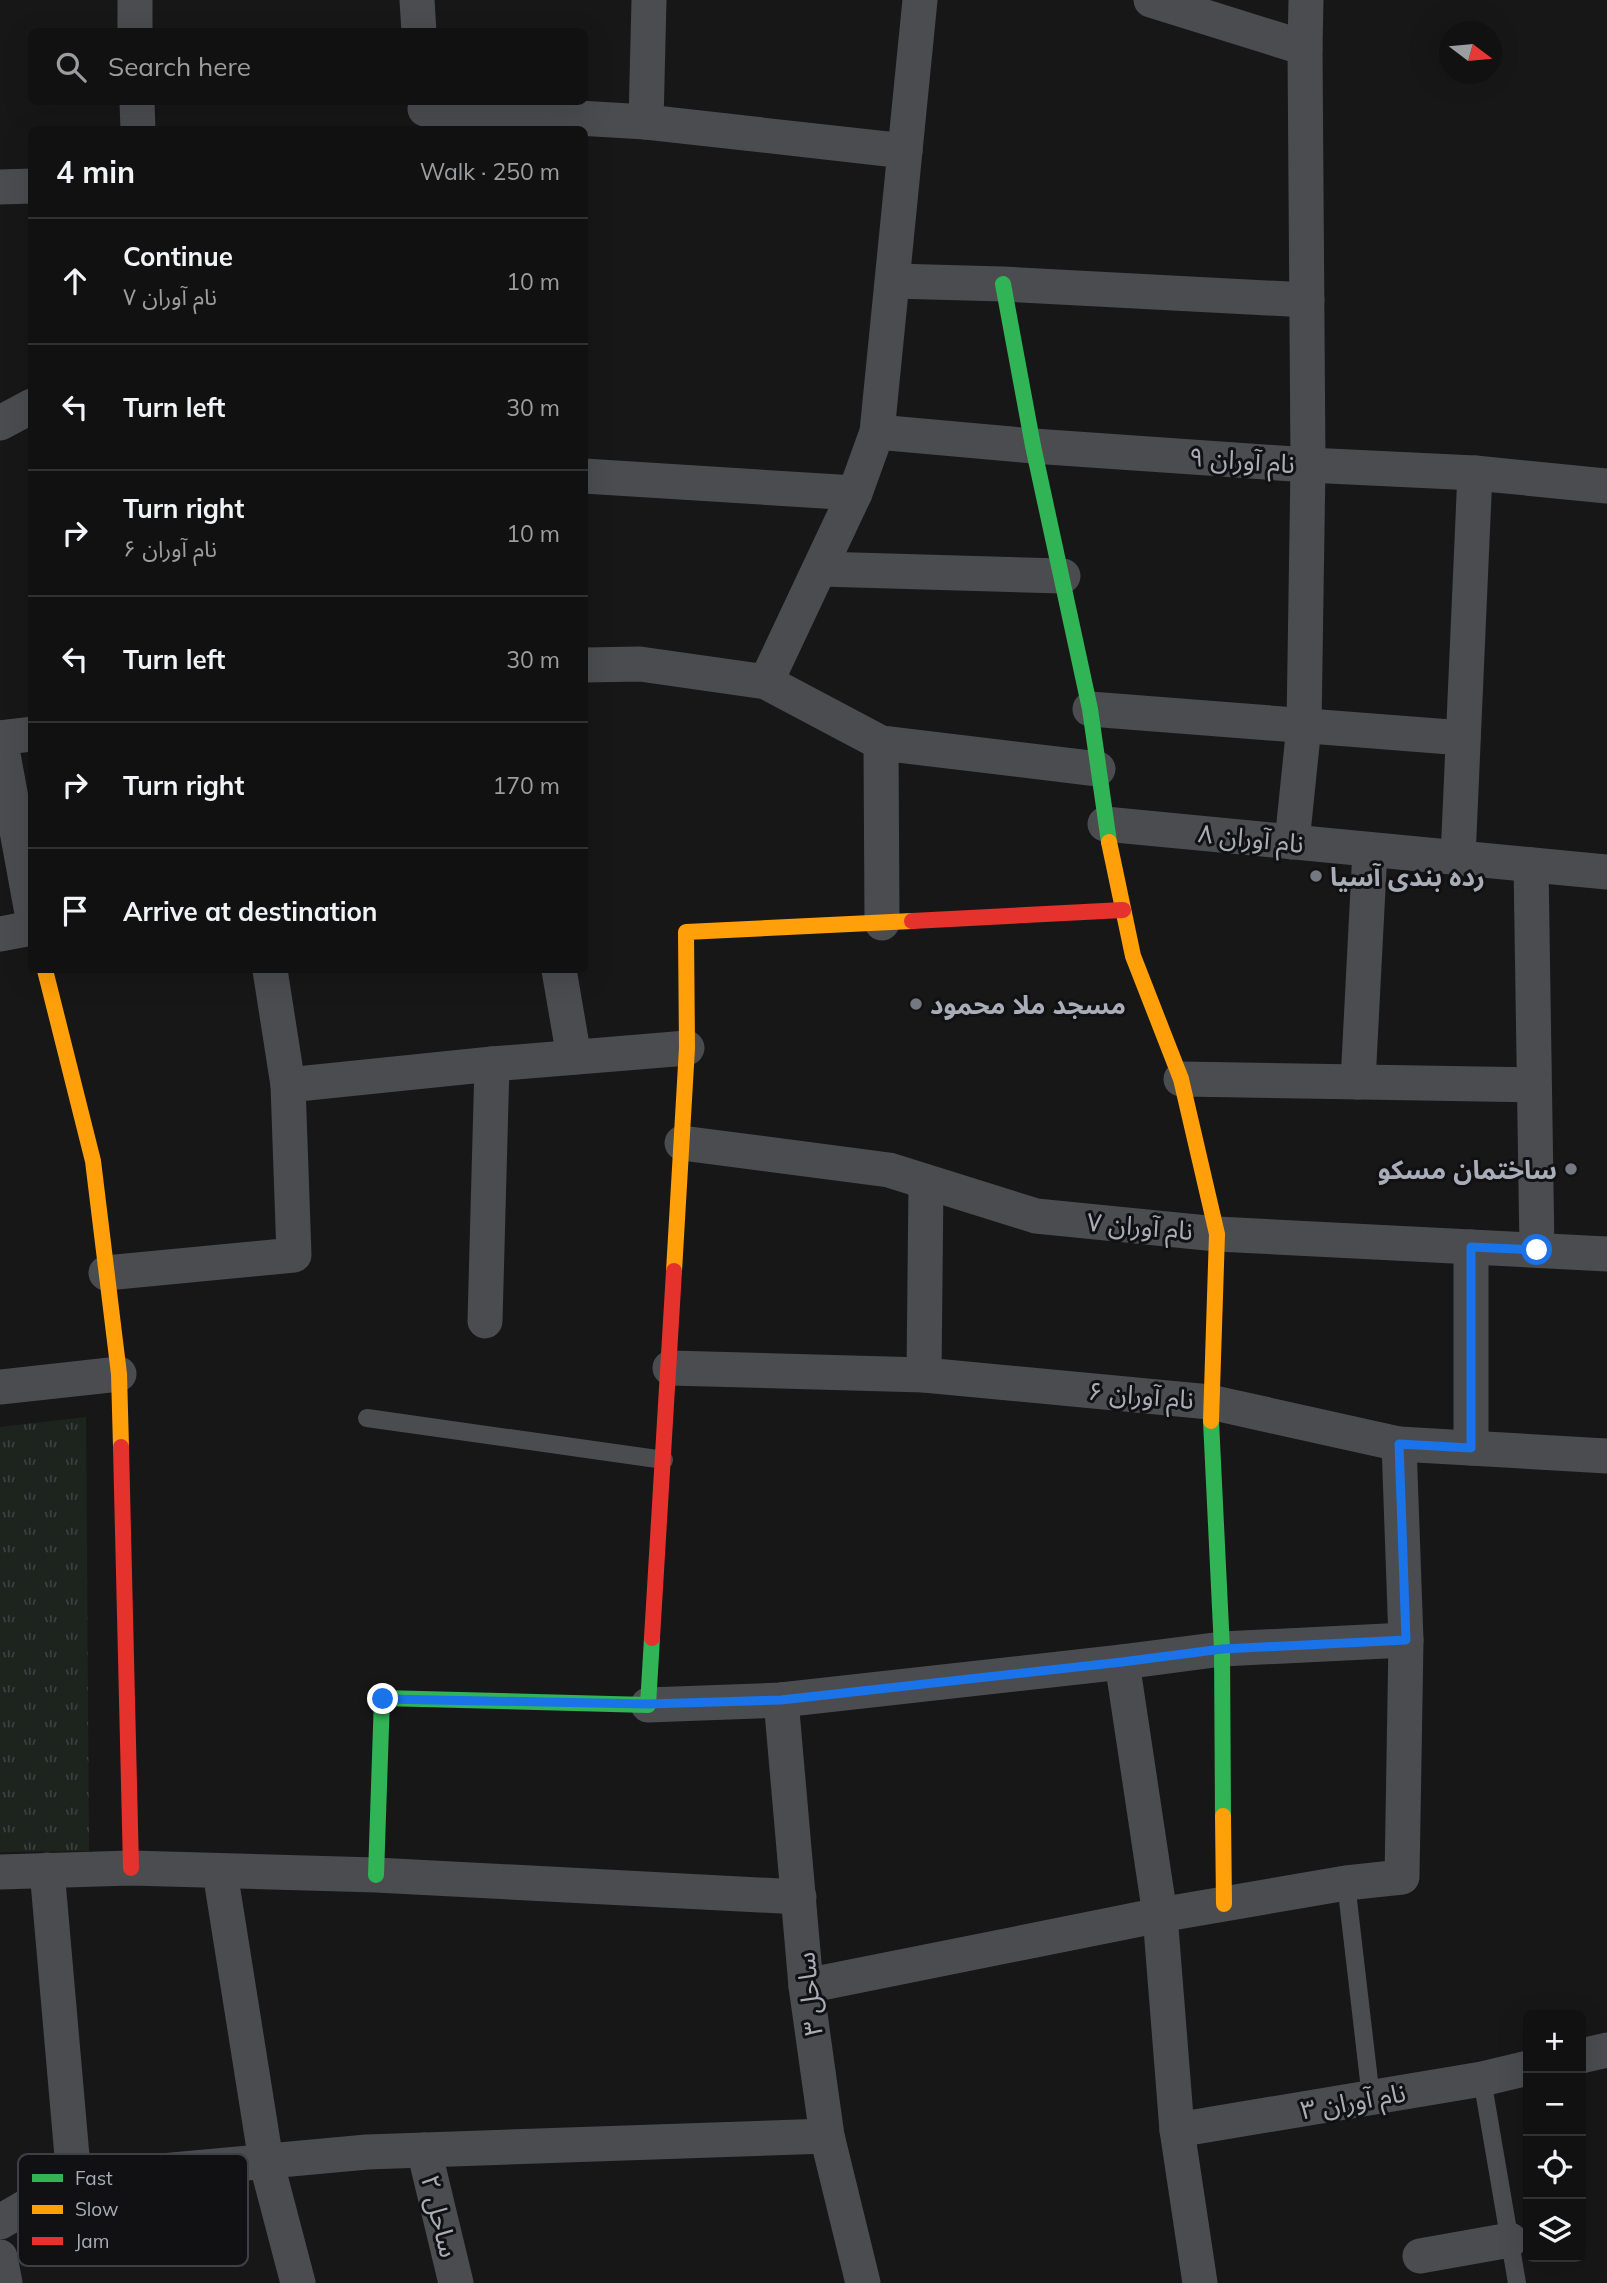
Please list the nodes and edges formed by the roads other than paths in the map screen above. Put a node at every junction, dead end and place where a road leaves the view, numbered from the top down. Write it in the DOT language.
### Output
graph roads {
  1 [pos="135,0"];
  2 [pos="417,0"];
  3 [pos="649,0"];
  4 [pos="920,0"];
  5 [pos="1151,0"];
  6 [pos="1306,0"];
  7 [pos="135,28"];
  8 [pos="419,28"];
  9 [pos="1305,48"];
  10 [pos="137,105"];
  11 [pos="425,113"];
  12 [pos="646,122"];
  13 [pos="138,126"];
  14 [pos="905,150"];
  15 [pos="28,186"];
  16 [pos="0,187"];
  17 [pos="894,281"];
  18 [pos="1003,284"];
  19 [pos="1307,299"];
  20 [pos="28,409"];
  21 [pos="0,423"];
  22 [pos="877,432"];
  23 [pos="1033,446"];
  24 [pos="1308,465"];
  25 [pos="1475,473"];
  26 [pos="588,476"];
  27 [pos="1607,486"];
  28 [pos="855,493"];
  29 [pos="821,569"];
  30 [pos="1063,576"];
  31 [pos="588,665"];
  32 [pos="766,682"];
  33 [pos="1090,709"];
  34 [pos="1304,726"];
  35 [pos="28,734"];
  36 [pos="0,738"];
  37 [pos="1463,738"];
  38 [pos="881,743"];
  39 [pos="1098,769"];
  40 [pos="1105,824"];
  41 [pos="1292,842"];
  42 [pos="1370,850"];
  43 [pos="1458,858"];
  44 [pos="1531,865"];
  45 [pos="1607,872"];
  46 [pos="28,891"];
  47 [pos="1123,910"];
  48 [pos="882,922"];
  49 [pos="28,929"];
  50 [pos="0,934"];
  51 [pos="46,973"];
  52 [pos="270,973"];
  53 [pos="559,973"];
  54 [pos="687,1048"];
  55 [pos="574,1057"];
  56 [pos="492,1064"];
  57 [pos="1181,1079"];
  58 [pos="1358,1082"];
  59 [pos="288,1085"];
  60 [pos="1534,1085"];
  61 [pos="682,1143"];
  62 [pos="926,1182"];
  63 [pos="1217,1234"];
  64 [pos="1471,1247"];
  65 [pos="1537,1250"];
  66 [pos="1607,1254"];
  67 [pos="106,1273"];
  68 [pos="485,1321"];
  69 [pos="670,1368"];
  70 [pos="119,1374"];
  71 [pos="923,1375"];
  72 [pos="0,1387"];
  73 [pos="1210,1402"];
  74 [pos="367,1418"];
  75 [pos="1399,1444"];
  76 [pos="1471,1448"];
  77 [pos="1607,1456"];
  78 [pos="664,1460"];
  79 [pos="1406,1640"];
  80 [pos="1222,1649"];
  81 [pos="1122,1662"];
  82 [pos="781,1700"];
  83 [pos="648,1704"];
  84 [pos="131,1868"];
  85 [pos="47,1870"];
  86 [pos="0,1872"];
  87 [pos="220,1872"];
  88 [pos="376,1875"];
  89 [pos="1346,1883"];
  90 [pos="799,1898"];
  91 [pos="1224,1904"];
  92 [pos="1160,1915"];
  93 [pos="806,1986"];
  94 [pos="1607,2050"];
  95 [pos="1586,2055"];
  96 [pos="1523,2069"];
  97 [pos="1482,2079"];
  98 [pos="1371,2098"];
  99 [pos="1177,2130"];
  100 [pos="827,2136"];
  101 [pos="424,2150"];
  102 [pos="72,2154"];
  103 [pos="266,2161"];
  104 [pos="248,2163"];
  105 [pos="18,2212"];
  106 [pos="0,2222"];
  107 [pos="1510,2240"];
  108 [pos="1420,2256"];
  109 [pos="0,2257"];
  110 [pos="5,2283"];
  111 [pos="298,2283"];
  112 [pos="456,2283"];
  113 [pos="863,2283"];
  114 [pos="1200,2283"];
  115 [pos="1517,2283"];
  1 -- 7 [label="street"];
  2 -- 8 [label="street"];
  3 -- 12 [label="street"];
  4 -- 14 [label="street"];
  5 -- 9 [label="street"];
  6 -- 9 [label="street"];
  9 -- 19 [label="street"];
  10 -- 13 [label="street"];
  11 -- 12 [label="street"];
  12 -- 14 [label="street"];
  14 -- 17 [label="street"];
  15 -- 16 [label="street"];
  17 -- 18 [label="street"];
  17 -- 22 [label="street"];
  18 -- 19 [label="street"];
  18 -- 23 [label="street"];
  19 -- 24 [label="street"];
  20 -- 21 [label="street"];
  22 -- 23 [label="street, نام آوران ۹"];
  22 -- 28 [label="street"];
  23 -- 24 [label="street, نام آوران ۹"];
  23 -- 30 [label="street"];
  24 -- 25 [label="street, نام آوران ۹"];
  24 -- 34 [label="street"];
  25 -- 27 [label="street, نام آوران ۹"];
  25 -- 37 [label="street"];
  26 -- 28 [label="street"];
  28 -- 29 [label="street"];
  29 -- 30 [label="street"];
  29 -- 32 [label="street"];
  30 -- 33 [label="street"];
  31 -- 32 [label="street"];
  32 -- 38 [label="street"];
  33 -- 34 [label="street"];
  33 -- 39 [label="street"];
  34 -- 37 [label="street"];
  34 -- 41 [label="street"];
  35 -- 36 [label="street"];
  36 -- 46 [label="street"];
  37 -- 43 [label="street"];
  38 -- 39 [label="street"];
  38 -- 48 [label="street"];
  39 -- 40 [label="street"];
  40 -- 41 [label="street, نام آوران ۸"];
  40 -- 47 [label="street"];
  41 -- 42 [label="street, نام آوران ۸"];
  42 -- 43 [label="street, نام آوران ۸"];
  42 -- 58 [label="street"];
  43 -- 44 [label="street, نام آوران ۸"];
  44 -- 45 [label="street, نام آوران ۸"];
  44 -- 60 [label="street"];
  47 -- 48 [label="street"];
  47 -- 57 [label="street"];
  48 -- 54 [label="street"];
  49 -- 50 [label="street"];
  51 -- 67 [label="street"];
  52 -- 59 [label="street"];
  53 -- 55 [label="street"];
  54 -- 55 [label="street"];
  54 -- 61 [label="street"];
  55 -- 56 [label="street"];
  56 -- 59 [label="street"];
  56 -- 68 [label="street"];
  57 -- 58 [label="street"];
  57 -- 63 [label="street"];
  58 -- 60 [label="street"];
  59 -- 67 [label="street"];
  60 -- 65 [label="street"];
  61 -- 62 [label="street, نام آوران ۷"];
  61 -- 69 [label="street"];
  62 -- 63 [label="street, نام آوران ۷"];
  62 -- 71 [label="street"];
  63 -- 64 [label="street, نام آوران ۷"];
  63 -- 73 [label="street"];
  64 -- 65 [label="street, نام آوران ۷"];
  64 -- 76 [label="street"];
  65 -- 66 [label="street, نام آوران ۷"];
  67 -- 70 [label="street"];
  69 -- 71 [label="street, نام آوران ۶"];
  69 -- 78 [label="street"];
  70 -- 72 [label="street"];
  70 -- 84 [label="street"];
  71 -- 73 [label="street, نام آوران ۶"];
  73 -- 75 [label="street, نام آوران ۶"];
  73 -- 80 [label="street"];
  74 -- 78 [label="lane"];
  75 -- 76 [label="street, نام آوران ۶"];
  75 -- 79 [label="street"];
  76 -- 77 [label="street, نام آوران ۶"];
  78 -- 83 [label="street"];
  79 -- 80 [label="street"];
  79 -- 89 [label="street"];
  80 -- 81 [label="street"];
  80 -- 91 [label="street"];
  81 -- 82 [label="street"];
  81 -- 92 [label="street"];
  82 -- 83 [label="street"];
  82 -- 90 [label="street, ساحل ۳"];
  83 -- 88 [label="street"];
  84 -- 85 [label="street"];
  84 -- 87 [label="street"];
  85 -- 86 [label="street"];
  85 -- 102 [label="street"];
  87 -- 88 [label="street"];
  87 -- 103 [label="street"];
  88 -- 90 [label="street"];
  89 -- 91 [label="street"];
  89 -- 98 [label="lane"];
  90 -- 93 [label="street, ساحل ۳"];
  91 -- 92 [label="street"];
  92 -- 93 [label="street"];
  92 -- 99 [label="street"];
  93 -- 100 [label="street, ساحل ۳"];
  94 -- 95 [label="street"];
  96 -- 97 [label="street, نام آوران ۳"];
  97 -- 98 [label="street, نام آوران ۳"];
  97 -- 107 [label="lane"];
  98 -- 99 [label="street, نام آوران ۳"];
  99 -- 114 [label="street"];
  100 -- 101 [label="street"];
  100 -- 113 [label="street, ساحل ۳"];
  101 -- 103 [label="street"];
  101 -- 112 [label="street, ساحل ۲"];
  103 -- 104 [label="street"];
  103 -- 111 [label="street"];
  105 -- 106 [label="street"];
  107 -- 108 [label="street"];
  107 -- 115 [label="lane"];
  109 -- 110 [label="street"];
}
